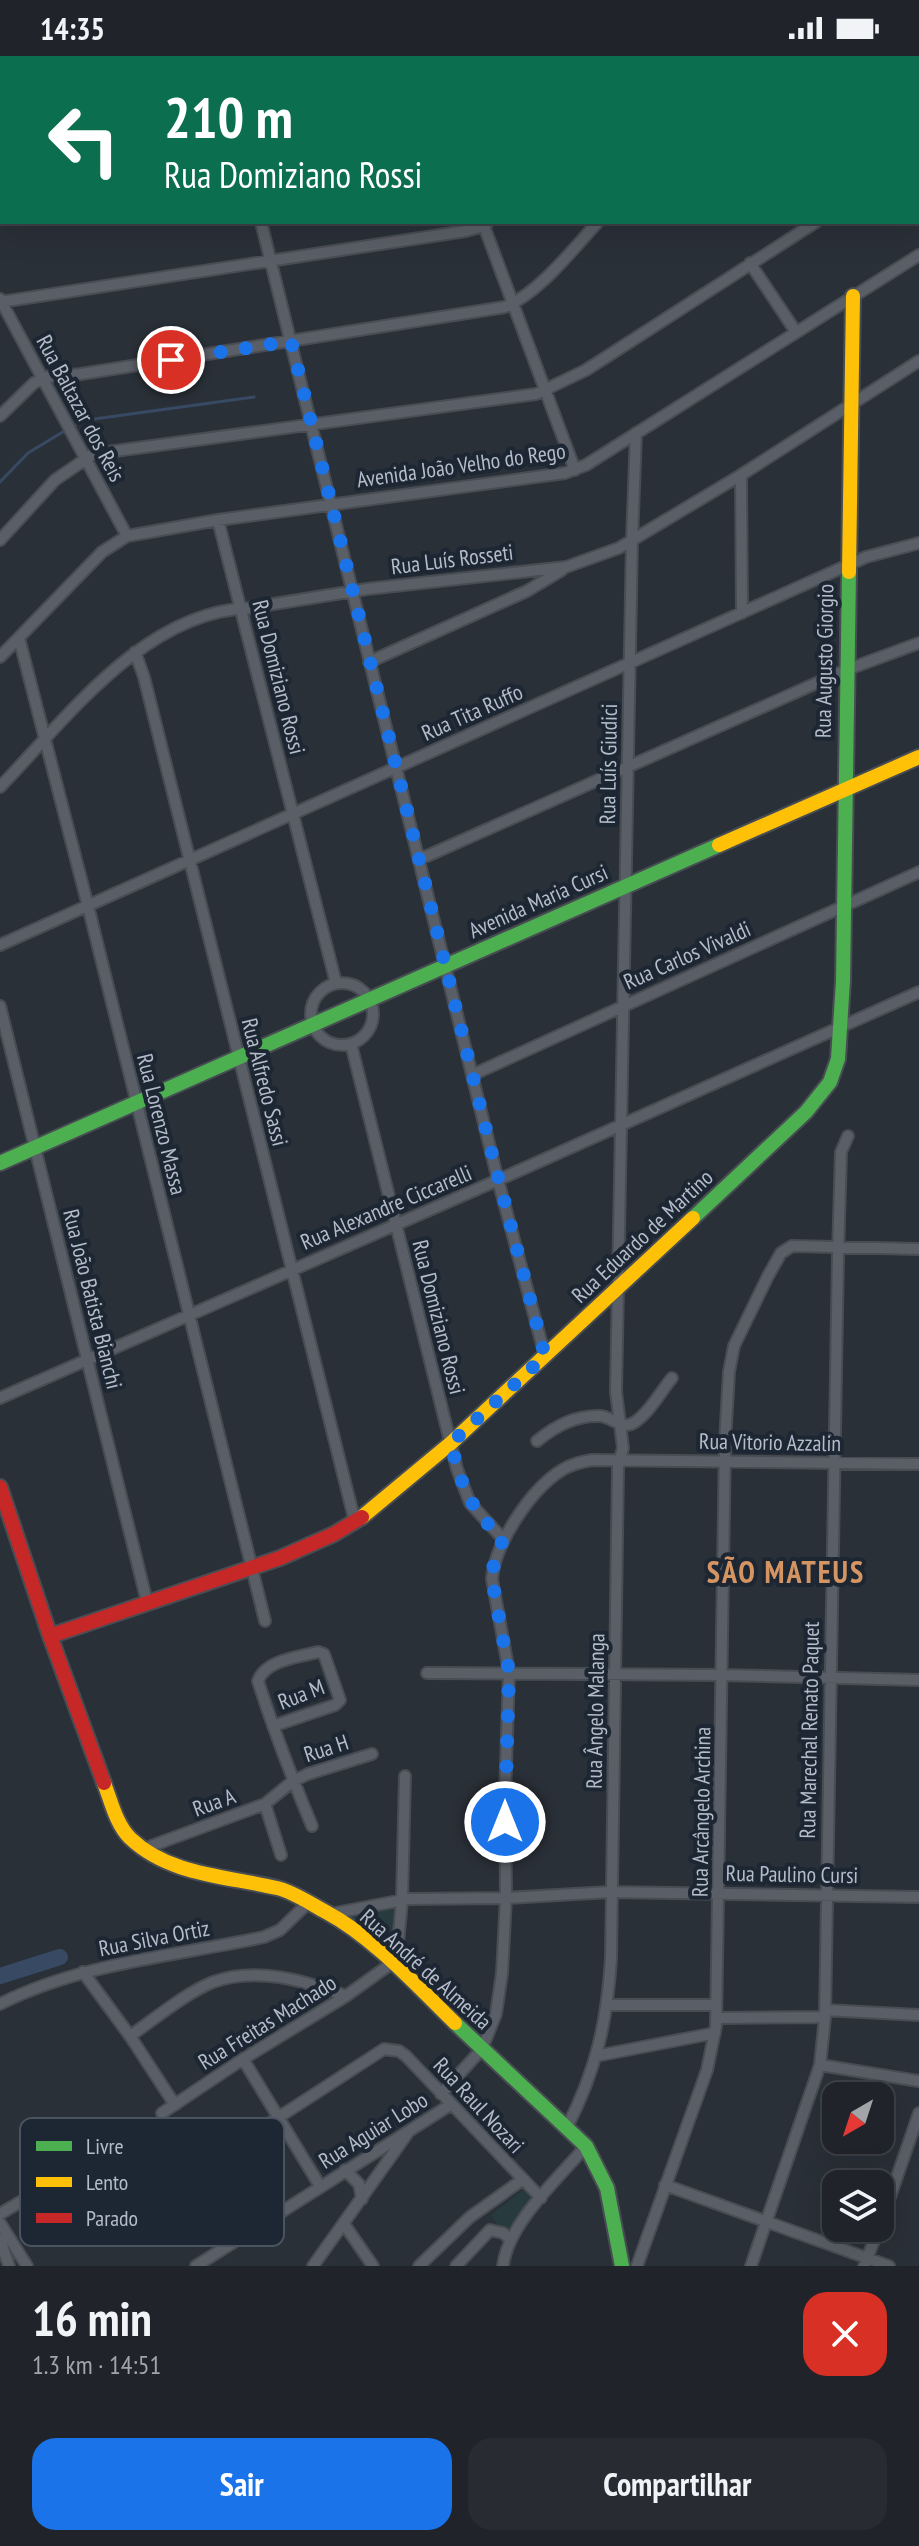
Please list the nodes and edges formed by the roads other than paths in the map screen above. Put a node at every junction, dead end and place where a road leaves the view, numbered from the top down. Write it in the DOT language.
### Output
graph roads {
  1 [pos="261,224"];
  2 [pos="486,224"];
  3 [pos="596,224"];
  4 [pos="813,224"];
  5 [pos="919,255"];
  6 [pos="270,260"];
  7 [pos="750,263"];
  8 [pos="853,296"];
  9 [pos="0,300"];
  10 [pos="514,303"];
  11 [pos="796,332"];
  12 [pos="291,341"];
  13 [pos="919,361"];
  14 [pos="43,378"];
  15 [pos="547,390"];
  16 [pos="851,404"];
  17 [pos="0,416"];
  18 [pos="312,426"];
  19 [pos="636,433"];
  20 [pos="85,459"];
  21 [pos="575,470"];
  22 [pos="741,475"];
  23 [pos="331,505"];
  24 [pos="218,520"];
  25 [pos="127,536"];
  26 [pos="0,540"];
  27 [pos="632,541"];
  28 [pos="919,543"];
  29 [pos="848,565"];
  30 [pos="566,567"];
  31 [pos="525,571"];
  32 [pos="533,588"];
  33 [pos="352,592"];
  34 [pos="241,609"];
  35 [pos="742,613"];
  36 [pos="19,638"];
  37 [pos="919,643"];
  38 [pos="135,652"];
  39 [pos="0,657"];
  40 [pos="369,662"];
  41 [pos="630,663"];
  42 [pos="846,670"];
  43 [pos="45,740"];
  44 [pos="919,757"];
  45 [pos="628,767"];
  46 [pos="396,768"];
  47 [pos="0,787"];
  48 [pos="844,788"];
  49 [pos="293,815"];
  50 [pos="418,857"];
  51 [pos="190,860"];
  52 [pos="919,872"];
  53 [pos="626,886"];
  54 [pos="88,906"];
  55 [pos="843,907"];
  56 [pos="0,945"];
  57 [pos="445,966"];
  58 [pos="336,983"];
  59 [pos="919,992"];
  60 [pos="371,1000"];
  61 [pos="624,1005"];
  62 [pos="0,1006"];
  63 [pos="313,1026"];
  64 [pos="841,1027"];
  65 [pos="351,1044"];
  66 [pos="239,1059"];
  67 [pos="472,1075"];
  68 [pos="136,1103"];
  69 [pos="622,1124"];
  70 [pos="848,1136"];
  71 [pos="34,1148"];
  72 [pos="0,1163"];
  73 [pos="498,1180"];
  74 [pos="396,1225"];
  75 [pos="839,1247"];
  76 [pos="919,1249"];
  77 [pos="291,1270"];
  78 [pos="619,1288"];
  79 [pos="190,1313"];
  80 [pos="545,1356"];
  81 [pos="87,1359"];
  82 [pos="672,1378"];
  83 [pos="0,1398"];
  84 [pos="619,1424"];
  85 [pos="537,1441"];
  86 [pos="451,1443"];
  87 [pos="620,1459"];
  88 [pos="725,1461"];
  89 [pos="834,1463"];
  90 [pos="919,1464"];
  91 [pos="0,1487"];
  92 [pos="355,1522"];
  93 [pos="503,1539"];
  94 [pos="253,1568"];
  95 [pos="147,1602"];
  96 [pos="265,1621"];
  97 [pos="50,1636"];
  98 [pos="509,1672"];
  99 [pos="427,1673"];
  100 [pos="616,1674"];
  101 [pos="722,1675"];
  102 [pos="830,1679"];
  103 [pos="919,1680"];
  104 [pos="273,1726"];
  105 [pos="372,1754"];
  106 [pos="405,1776"];
  107 [pos="293,1781"];
  108 [pos="265,1804"];
  109 [pos="312,1826"];
  110 [pos="143,1849"];
  111 [pos="281,1855"];
  112 [pos="610,1892"];
  113 [pos="720,1892"];
  114 [pos="826,1894"];
  115 [pos="295,1896"];
  116 [pos="919,1897"];
  117 [pos="506,1898"];
  118 [pos="402,1900"];
  119 [pos="330,1914"];
  120 [pos="392,1963"];
  121 [pos="83,1972"];
  122 [pos="346,1996"];
  123 [pos="0,2004"];
  124 [pos="608,2005"];
  125 [pos="716,2005"];
  126 [pos="825,2014"];
  127 [pos="919,2015"];
  128 [pos="716,2018"];
  129 [pos="715,2033"];
  130 [pos="130,2036"];
  131 [pos="482,2049"];
  132 [pos="596,2056"];
  133 [pos="243,2059"];
  134 [pos="820,2065"];
  135 [pos="919,2081"];
  136 [pos="441,2094"];
  137 [pos="175,2105"];
  138 [pos="450,2105"];
  139 [pos="162,2113"];
  140 [pos="919,2113"];
  141 [pos="279,2117"];
  142 [pos="284,2125"];
  143 [pos="567,2127"];
  144 [pos="411,2129"];
  145 [pos="586,2146"];
  146 [pos="345,2170"];
  147 [pos="522,2180"];
  148 [pos="665,2185"];
  149 [pos="320,2186"];
  150 [pos="894,2186"];
  151 [pos="541,2198"];
  152 [pos="362,2199"];
  153 [pos="20,2202"];
  154 [pos="284,2209"];
  155 [pos="0,2214"];
  156 [pos="767,2223"];
  157 [pos="344,2224"];
  158 [pos="1,2226"];
  159 [pos="0,2239"];
  160 [pos="510,2239"];
  161 [pos="874,2242"];
  162 [pos="227,2246"];
  163 [pos="866,2262"];
  164 [pos="9,2266"];
  165 [pos="27,2266"];
  166 [pos="196,2266"];
  167 [pos="313,2266"];
  168 [pos="373,2266"];
  169 [pos="419,2266"];
  170 [pos="456,2266"];
  171 [pos="503,2266"];
  172 [pos="622,2266"];
  173 [pos="637,2266"];
  174 [pos="751,2266"];
  175 [pos="889,2266"];
  1 -- 6 [label="street"];
  2 -- 6 [label="street"];
  2 -- 10 [label="street"];
  3 -- 10 [label="street"];
  4 -- 7 [label="street"];
  5 -- 8 [label="street, Avenida João Velho do Rego"];
  6 -- 9 [label="street"];
  6 -- 12 [label="street"];
  7 -- 11 [label="street"];
  7 -- 15 [label="street"];
  8 -- 11 [label="street, Avenida João Velho do Rego"];
  8 -- 16 [label="street, Rua Augusto Giorgio"];
  9 -- 14 [label="street, Rua Baltazar dos Reis"];
  10 -- 12 [label="street"];
  10 -- 15 [label="street"];
  11 -- 19 [label="street, Avenida João Velho do Rego"];
  12 -- 14 [label="street"];
  12 -- 18 [label="street"];
  13 -- 16 [label="street, Rua Luís Rosseti"];
  14 -- 17 [label="street"];
  14 -- 20 [label="street, Rua Baltazar dos Reis"];
  15 -- 18 [label="street"];
  15 -- 21 [label="street"];
  16 -- 22 [label="street, Rua Luís Rosseti"];
  16 -- 29 [label="street, Rua Augusto Giorgio"];
  18 -- 20 [label="street"];
  18 -- 23 [label="street"];
  19 -- 21 [label="street, Avenida João Velho do Rego"];
  19 -- 27 [label="street, Rua Luís Giudici"];
  20 -- 25 [label="street, Rua Baltazar dos Reis"];
  20 -- 26 [label="street"];
  21 -- 23 [label="street, Avenida João Velho do Rego"];
  22 -- 27 [label="street, Rua Luís Rosseti"];
  22 -- 35 [label="street"];
  23 -- 24 [label="street, Avenida João Velho do Rego"];
  23 -- 33 [label="street"];
  24 -- 25 [label="street, Avenida João Velho do Rego"];
  24 -- 34 [label="street, Rua Domiziano Rossi"];
  25 -- 36 [label="street, Avenida João Velho do Rego"];
  27 -- 30 [label="street, Rua Luís Rosseti"];
  27 -- 41 [label="street, Rua Luís Giudici"];
  28 -- 29 [label="street, Rua Tita Ruffo"];
  29 -- 35 [label="street, Rua Tita Ruffo"];
  29 -- 42 [label="street, Rua Augusto Giorgio"];
  30 -- 31 [label="street, Rua Luís Rosseti"];
  30 -- 32 [label="street"];
  31 -- 32 [label="street"];
  31 -- 33 [label="street, Rua Luís Rosseti"];
  32 -- 40 [label="street"];
  33 -- 34 [label="street, Rua Luís Rosseti"];
  33 -- 40 [label="street"];
  34 -- 38 [label="street, Rua Luís Rosseti"];
  34 -- 49 [label="street, Rua Domiziano Rossi"];
  35 -- 41 [label="street, Rua Tita Ruffo"];
  36 -- 39 [label="street, Avenida João Velho do Rego"];
  36 -- 43 [label="street, Rua Lorenzo Massa"];
  37 -- 42 [label="street"];
  38 -- 43 [label="street, Rua Luís Rosseti"];
  38 -- 51 [label="street, Rua Alfredo Sassi"];
  40 -- 46 [label="street"];
  41 -- 45 [label="street, Rua Luís Giudici"];
  41 -- 46 [label="street, Rua Tita Ruffo"];
  42 -- 45 [label="street"];
  42 -- 48 [label="street, Rua Augusto Giorgio"];
  43 -- 47 [label="street, Rua Luís Rosseti"];
  43 -- 54 [label="street, Rua Lorenzo Massa"];
  44 -- 48 [label="street, Avenida Maria Cursi"];
  45 -- 50 [label="street"];
  45 -- 53 [label="street, Rua Luís Giudici"];
  46 -- 49 [label="street, Rua Tita Ruffo"];
  46 -- 50 [label="street"];
  48 -- 53 [label="street, Avenida Maria Cursi"];
  48 -- 55 [label="street, Rua Augusto Giorgio"];
  49 -- 51 [label="street, Rua Tita Ruffo"];
  49 -- 58 [label="street, Rua Domiziano Rossi"];
  50 -- 57 [label="street"];
  51 -- 54 [label="street, Rua Tita Ruffo"];
  51 -- 66 [label="street, Rua Alfredo Sassi"];
  52 -- 55 [label="street, Rua Carlos Vivaldi"];
  53 -- 57 [label="street, Avenida Maria Cursi"];
  53 -- 61 [label="street, Rua Luís Giudici"];
  54 -- 56 [label="street, Rua Tita Ruffo"];
  54 -- 68 [label="street, Rua Lorenzo Massa"];
  55 -- 61 [label="street, Rua Carlos Vivaldi"];
  55 -- 64 [label="street, Rua Augusto Giorgio"];
  57 -- 60 [label="street, Avenida Maria Cursi"];
  57 -- 67 [label="street"];
  58 -- 60 [label="street"];
  58 -- 63 [label="street"];
  59 -- 64 [label="street, Rua Alexandre Ciccarelli"];
  60 -- 63 [label="street, Avenida Maria Cursi"];
  60 -- 65 [label="street"];
  61 -- 67 [label="street, Rua Carlos Vivaldi"];
  61 -- 69 [label="street, Rua Luís Giudici"];
  62 -- 71 [label="street, Rua João Batista Bianchi"];
  63 -- 65 [label="street"];
  63 -- 66 [label="street, Avenida Maria Cursi"];
  64 -- 69 [label="street, Rua Alexandre Ciccarelli"];
  64 -- 78 [label="street, Rua Eduardo de Martino"];
  65 -- 74 [label="street, Rua Domiziano Rossi"];
  66 -- 68 [label="street, Avenida Maria Cursi"];
  66 -- 77 [label="street, Rua Alfredo Sassi"];
  67 -- 73 [label="street"];
  68 -- 71 [label="street, Avenida Maria Cursi"];
  68 -- 79 [label="street, Rua Lorenzo Massa"];
  69 -- 73 [label="street, Rua Alexandre Ciccarelli"];
  69 -- 78 [label="street, Rua Luís Giudici"];
  70 -- 75 [label="street, Rua Marechal Renato Paquet"];
  71 -- 72 [label="street, Avenida Maria Cursi"];
  71 -- 81 [label="street, Rua João Batista Bianchi"];
  73 -- 74 [label="street, Rua Alexandre Ciccarelli"];
  73 -- 80 [label="street"];
  74 -- 77 [label="street, Rua Alexandre Ciccarelli"];
  74 -- 86 [label="street, Rua Domiziano Rossi"];
  75 -- 76 [label="street"];
  75 -- 88 [label="street, Rua Arcângelo Archina"];
  75 -- 89 [label="street, Rua Marechal Renato Paquet"];
  77 -- 79 [label="street, Rua Alexandre Ciccarelli"];
  77 -- 92 [label="street, Rua Alfredo Sassi"];
  78 -- 80 [label="street, Rua Eduardo de Martino"];
  78 -- 84 [label="street, Rua Ângelo Malanga"];
  79 -- 81 [label="street, Rua Alexandre Ciccarelli"];
  79 -- 94 [label="street, Rua Lorenzo Massa"];
  80 -- 86 [label="street, Rua Eduardo de Martino"];
  81 -- 83 [label="street, Rua Alexandre Ciccarelli"];
  81 -- 95 [label="street, Rua João Batista Bianchi"];
  82 -- 84 [label="street"];
  84 -- 85 [label="street"];
  84 -- 87 [label="street, Rua Ângelo Malanga"];
  86 -- 92 [label="street, Rua Eduardo de Martino"];
  86 -- 93 [label="street, Rua Domiziano Rossi"];
  87 -- 88 [label="street, Rua Vitorio Azzalin"];
  87 -- 93 [label="street, Rua Vitorio Azzalin"];
  87 -- 100 [label="street, Rua Ângelo Malanga"];
  88 -- 89 [label="street, Rua Vitorio Azzalin"];
  88 -- 101 [label="street, Rua Arcângelo Archina"];
  89 -- 90 [label="street, Rua Vitorio Azzalin"];
  89 -- 102 [label="street, Rua Marechal Renato Paquet"];
  91 -- 97 [label="street, Rua André de Almeida"];
  92 -- 94 [label="street, Rua Eduardo de Martino"];
  93 -- 98 [label="street"];
  94 -- 95 [label="street, Rua Eduardo de Martino"];
  94 -- 96 [label="street, Rua Lorenzo Massa"];
  95 -- 97 [label="street, Rua Eduardo de Martino"];
  97 -- 110 [label="street, Rua André de Almeida"];
  98 -- 99 [label="street"];
  98 -- 100 [label="street"];
  98 -- 117 [label="street"];
  100 -- 101 [label="street"];
  100 -- 112 [label="street, Rua Ângelo Malanga"];
  101 -- 102 [label="street"];
  101 -- 113 [label="street, Rua Arcângelo Archina"];
  102 -- 103 [label="street"];
  102 -- 114 [label="street, Rua Marechal Renato Paquet"];
  104 -- 104 [label="street, Rua M"];
  104 -- 107 [label="street"];
  105 -- 107 [label="street, Rua H"];
  106 -- 118 [label="street"];
  107 -- 108 [label="street, Rua A"];
  107 -- 109 [label="street"];
  108 -- 110 [label="street, Rua A"];
  108 -- 111 [label="street"];
  110 -- 115 [label="street, Rua André de Almeida"];
  112 -- 113 [label="street, Rua Paulino Cursi"];
  112 -- 117 [label="street, Rua Paulino Cursi"];
  112 -- 124 [label="street, Rua Ângelo Malanga"];
  113 -- 114 [label="street, Rua Paulino Cursi"];
  113 -- 125 [label="street, Rua Arcângelo Archina"];
  114 -- 116 [label="street, Rua Paulino Cursi"];
  114 -- 126 [label="street, Rua Marechal Renato Paquet"];
  115 -- 119 [label="street, Rua André de Almeida"];
  115 -- 121 [label="street, Rua Silva Ortiz"];
  117 -- 118 [label="street, Rua Paulino Cursi"];
  117 -- 131 [label="street"];
  118 -- 119 [label="street, Rua Paulino Cursi"];
  118 -- 120 [label="street"];
  119 -- 120 [label="street, Rua André de Almeida"];
  120 -- 122 [label="street, Rua Freitas Machado"];
  120 -- 131 [label="street, Rua André de Almeida"];
  121 -- 123 [label="street, Rua Silva Ortiz"];
  121 -- 130 [label="street"];
  122 -- 130 [label="street"];
  122 -- 133 [label="street, Rua Freitas Machado"];
  124 -- 125 [label="street"];
  124 -- 132 [label="street, Rua Ângelo Malanga"];
  125 -- 128 [label="street, Rua Arcângelo Archina"];
  126 -- 127 [label="street"];
  126 -- 128 [label="street"];
  126 -- 134 [label="street, Rua Marechal Renato Paquet"];
  128 -- 129 [label="street, Rua Arcângelo Archina"];
  129 -- 132 [label="street"];
  129 -- 148 [label="street, Rua Arcângelo Archina"];
  130 -- 137 [label="street"];
  131 -- 136 [label="street"];
  131 -- 143 [label="street, Rua André de Almeida"];
  132 -- 143 [label="street, Rua Ângelo Malanga"];
  133 -- 137 [label="street, Rua Freitas Machado"];
  133 -- 141 [label="street"];
  134 -- 135 [label="street"];
  134 -- 156 [label="street, Rua Marechal Renato Paquet"];
  136 -- 138 [label="street, Rua Raul Nozari"];
  136 -- 141 [label="street, Rua Raul Nozari"];
  137 -- 139 [label="street, Rua Freitas Machado"];
  138 -- 144 [label="street, Rua Aguiar Lobo"];
  138 -- 147 [label="street, Rua Raul Nozari"];
  140 -- 150 [label="street"];
  142 -- 149 [label="street"];
  143 -- 145 [label="street, Rua André de Almeida"];
  144 -- 146 [label="street, Rua Aguiar Lobo"];
  144 -- 152 [label="street"];
  145 -- 151 [label="street"];
  145 -- 172 [label="street, Rua André de Almeida"];
  146 -- 149 [label="street, Rua Aguiar Lobo"];
  146 -- 152 [label="street"];
  147 -- 151 [label="street, Rua Raul Nozari"];
  147 -- 169 [label="street"];
  148 -- 156 [label="street"];
  148 -- 173 [label="street, Rua Arcângelo Archina"];
  149 -- 154 [label="street, Rua Aguiar Lobo"];
  151 -- 160 [label="street"];
  152 -- 157 [label="street"];
  153 -- 155 [label="street"];
  156 -- 163 [label="street"];
  156 -- 174 [label="street, Rua Marechal Renato Paquet"];
  157 -- 167 [label="street"];
  157 -- 168 [label="street"];
  158 -- 165 [label="street"];
  159 -- 164 [label="street"];
  160 -- 170 [label="street"];
  160 -- 171 [label="street"];
  161 -- 163 [label="street"];
  162 -- 166 [label="street, Rua Aguiar Lobo"];
  163 -- 175 [label="street"];
}
